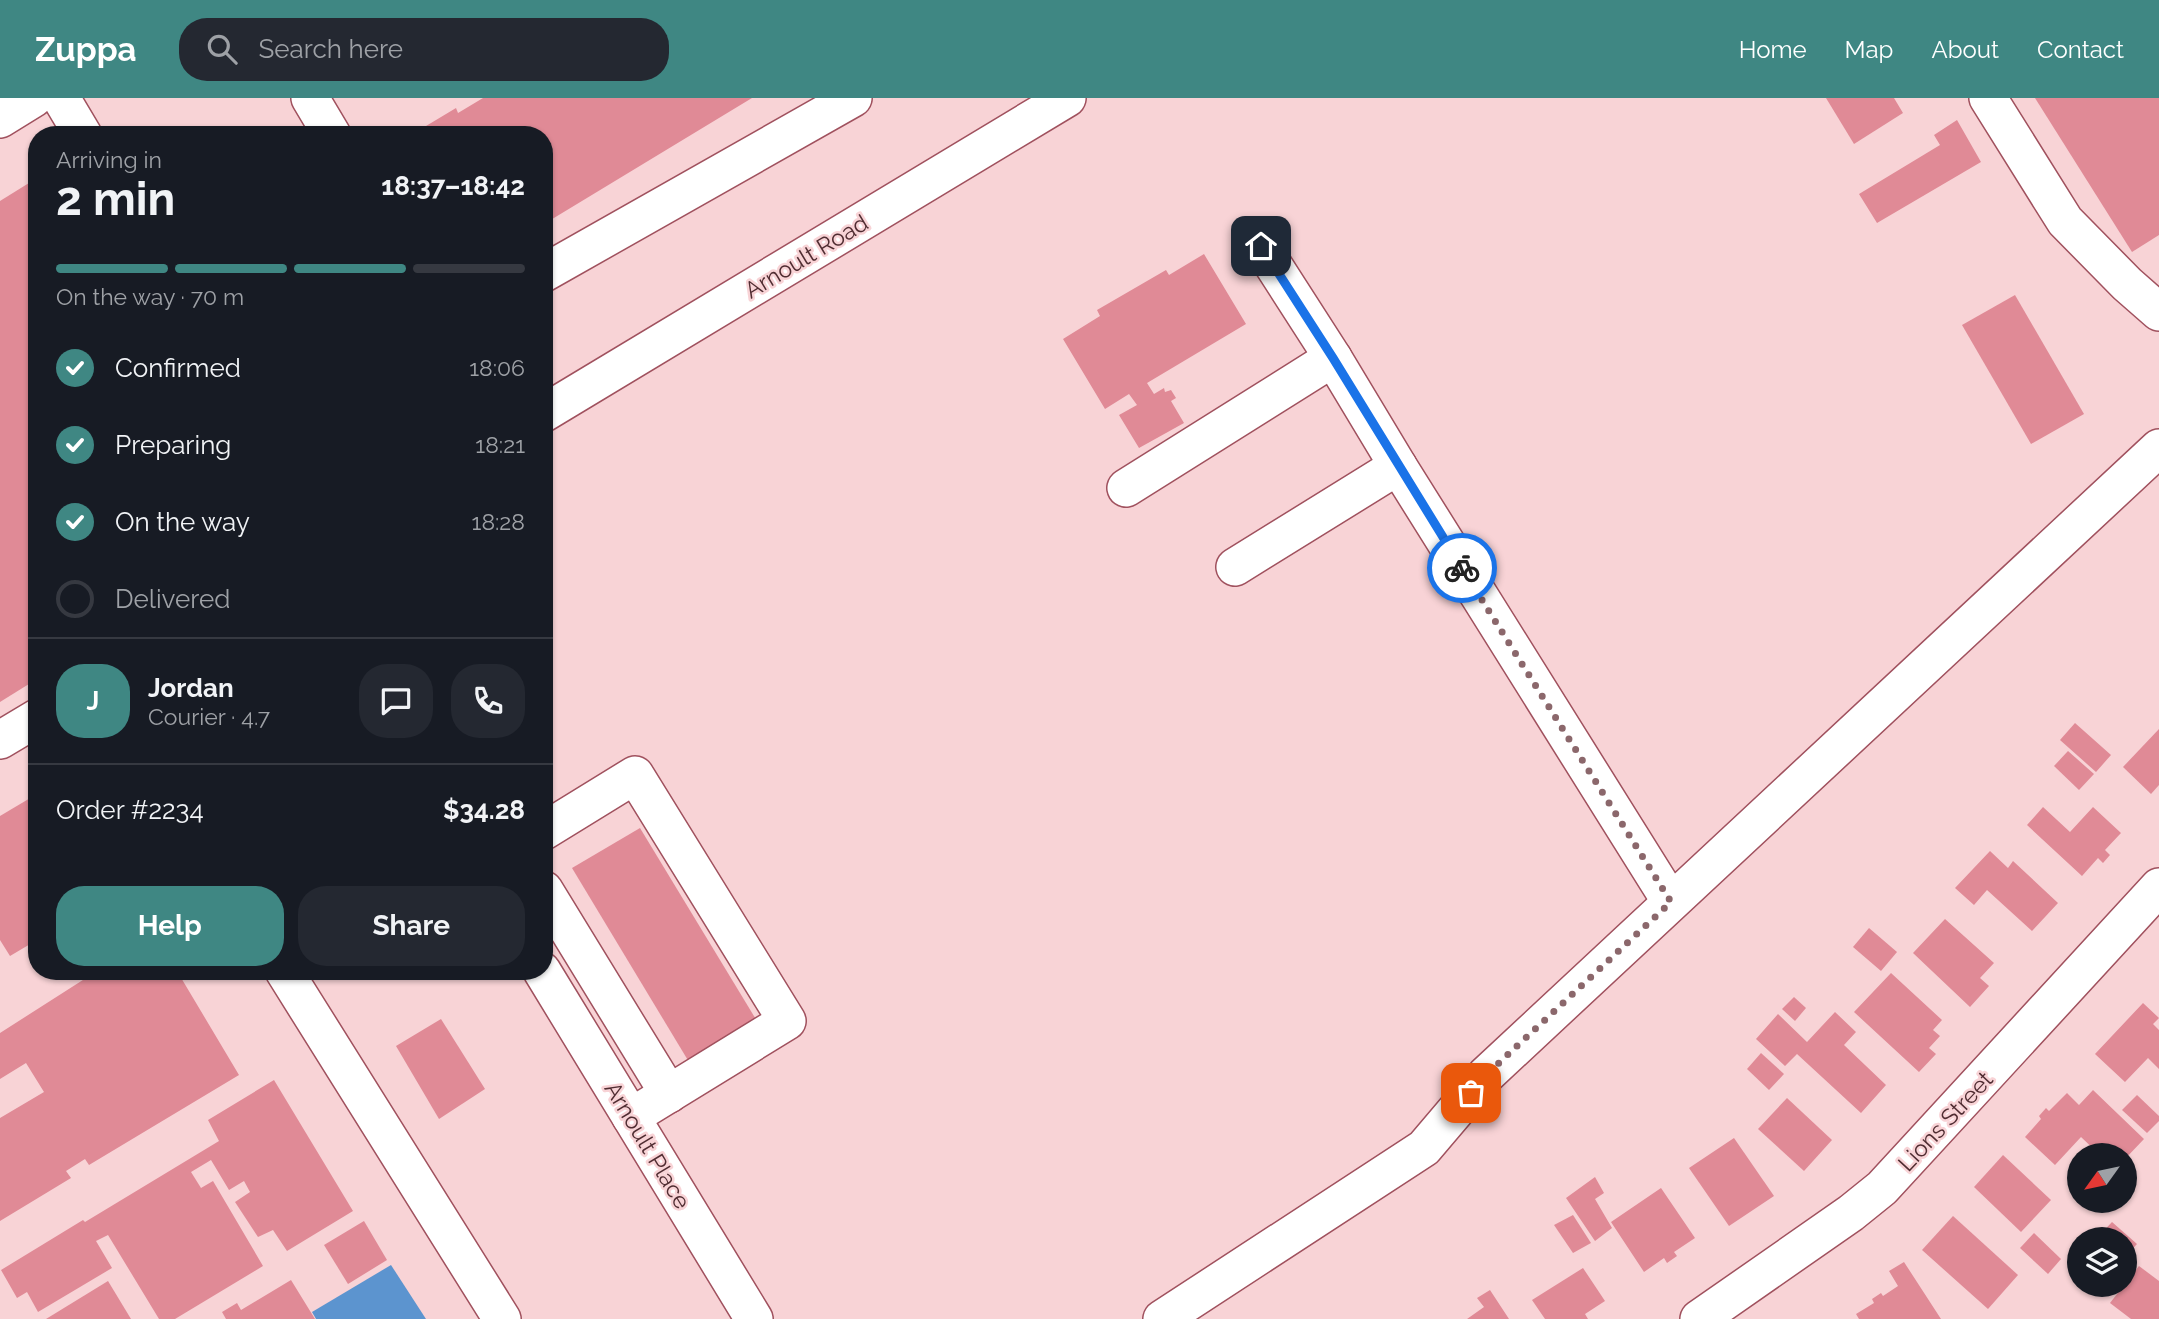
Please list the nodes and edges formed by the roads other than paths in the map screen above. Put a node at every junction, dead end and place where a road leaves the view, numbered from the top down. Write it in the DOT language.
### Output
graph roads {
  1 [pos="34,98"];
  2 [pos="61,98"];
  3 [pos="310,98"];
  4 [pos="853,98"];
  5 [pos="1067,98"];
  6 [pos="1988,98"];
  7 [pos="0,119"];
  8 [pos="78,126"];
  9 [pos="327,126"];
  10 [pos="1261,246"];
  11 [pos="553,268"];
  12 [pos="2159,312"];
  13 [pos="1333,358"];
  14 [pos="553,408"];
  15 [pos="2159,448"];
  16 [pos="1398,466"];
  17 [pos="1126,488"];
  18 [pos="1235,567"];
  19 [pos="28,723"];
  20 [pos="0,740"];
  21 [pos="553,825"];
  22 [pos="2159,887"];
  23 [pos="1671,902"];
  24 [pos="553,905"];
  25 [pos="290,980"];
  26 [pos="547,980"];
  27 [pos="669,1094"];
  28 [pos="631,1117"];
  29 [pos="502,1319"];
  30 [pos="754,1319"];
  31 [pos="1162,1319"];
  32 [pos="1699,1319"];
  1 -- 7 [label="street"];
  2 -- 8 [label="street"];
  3 -- 9 [label="street"];
  4 -- 11 [label="street"];
  5 -- 14 [label="street, Arnoult Road"];
  6 -- 12 [label="street"];
  10 -- 13 [label="street"];
  13 -- 16 [label="street"];
  13 -- 17 [label="street"];
  15 -- 23 [label="street"];
  16 -- 18 [label="street"];
  16 -- 23 [label="street"];
  19 -- 20 [label="street"];
  21 -- 27 [label="street"];
  22 -- 32 [label="street, Lions Street"];
  23 -- 31 [label="street"];
  24 -- 27 [label="street"];
  25 -- 29 [label="street"];
  26 -- 28 [label="street, Arnoult Place"];
  27 -- 28 [label="street"];
  28 -- 30 [label="street, Arnoult Place"];
}
